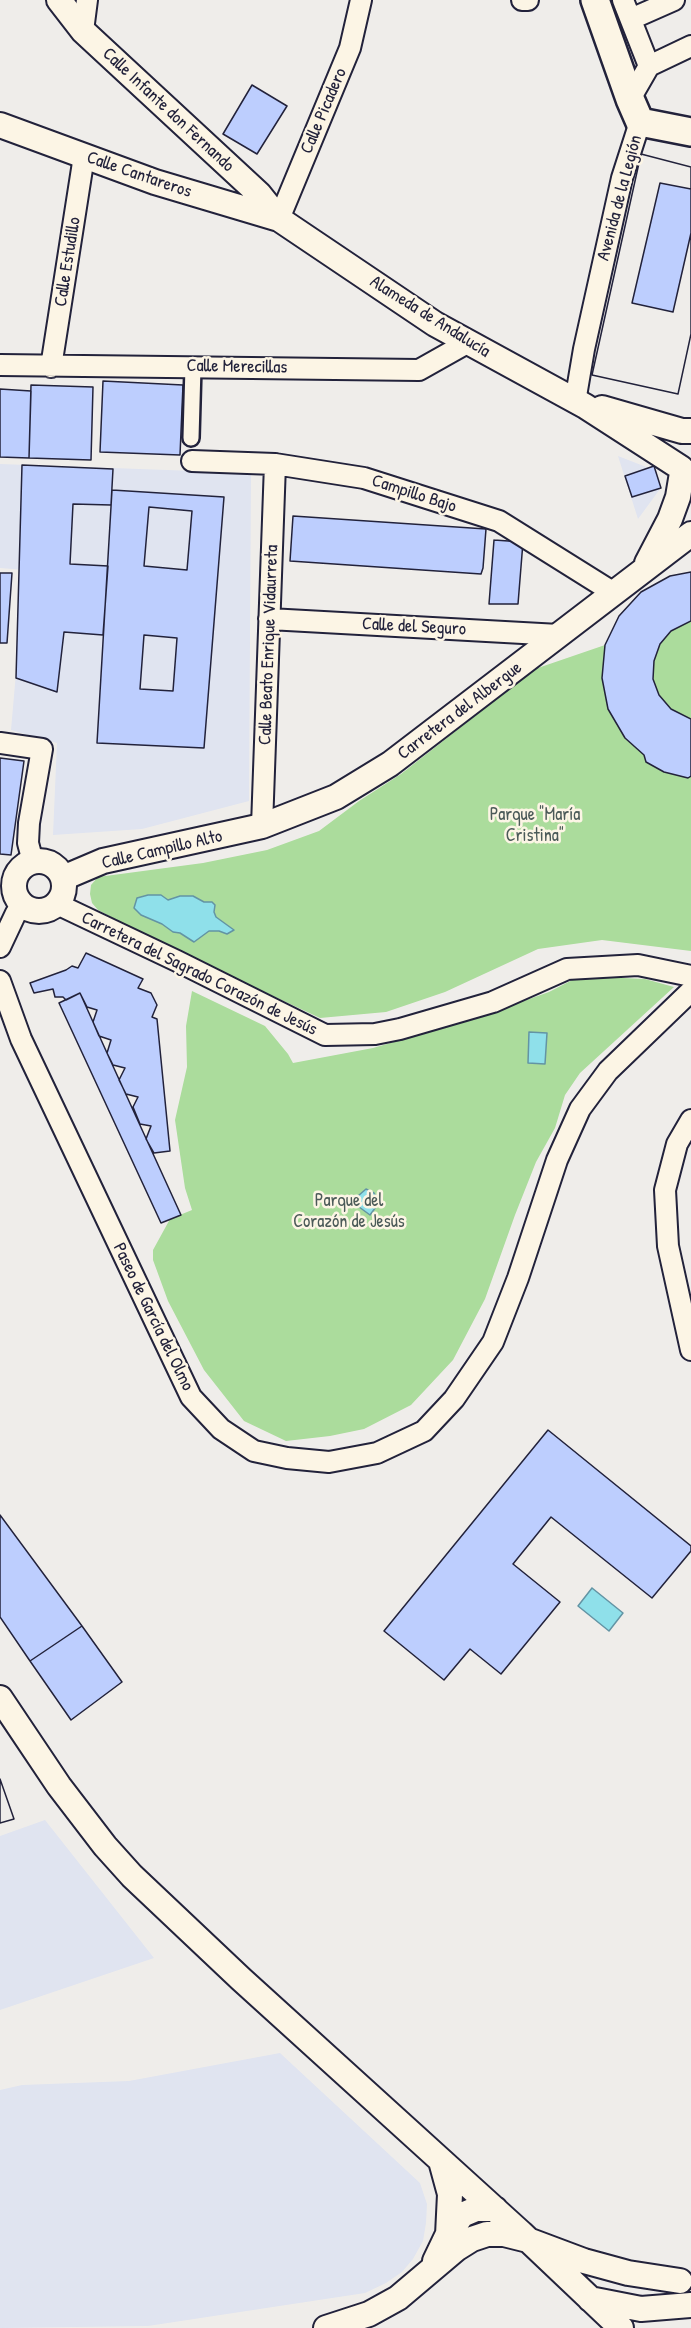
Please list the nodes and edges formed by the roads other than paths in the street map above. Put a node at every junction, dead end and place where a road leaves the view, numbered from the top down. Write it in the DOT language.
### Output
graph roads {
  1 [pos="59,0"];
  2 [pos="87,0"];
  3 [pos="361,0"];
  4 [pos="522,0"];
  5 [pos="528,0"];
  6 [pos="596,0"];
  7 [pos="623,0"];
  8 [pos="675,0"];
  9 [pos="631,19"];
  10 [pos="83,31"];
  11 [pos="691,46"];
  12 [pos="649,66"];
  13 [pos="635,110"];
  14 [pos="0,125"];
  15 [pos="691,132"];
  16 [pos="84,156"];
  17 [pos="279,219"];
  18 [pos="467,343"];
  19 [pos="0,365"];
  20 [pos="51,367"];
  21 [pos="193,367"];
  22 [pos="580,404"];
  23 [pos="691,431"];
  24 [pos="191,438"];
  25 [pos="691,442"];
  26 [pos="192,461"];
  27 [pos="275,464"];
  28 [pos="685,478"];
  29 [pos="684,540"];
  30 [pos="642,572"];
  31 [pos="614,593"];
  32 [pos="269,620"];
  33 [pos="559,635"];
  34 [pos="0,743"];
  35 [pos="262,826"];
  36 [pos="33,862"];
  37 [pos="7,875"];
  38 [pos="63,879"];
  39 [pos="57,904"];
  40 [pos="25,907"];
  41 [pos="0,947"];
  42 [pos="691,976"];
  43 [pos="0,981"];
  44 [pos="691,991"];
  45 [pos="691,1120"];
  46 [pos="691,1350"];
  47 [pos="0,1698"];
  48 [pos="441,2161"];
  49 [pos="495,2209"];
  50 [pos="447,2236"];
  51 [pos="528,2240"];
  52 [pos="432,2269"];
  53 [pos="686,2280"];
  54 [pos="691,2305"];
  55 [pos="691,2310"];
  56 [pos="622,2320"];
  57 [pos="326,2328"];
  58 [pos="663,2328"];
  1 -- 10 [label="street, Calle Infante don Fernando"];
  2 -- 10 [label="street"];
  3 -- 17 [label="street, Calle Picadero"];
  4 -- 5 [label="street"];
  6 -- 13 [label="main road"];
  7 -- 9 [label="street"];
  8 -- 9 [label="street"];
  9 -- 12 [label="street"];
  10 -- 17 [label="street, Calle Infante don Fernando"];
  11 -- 12 [label="street"];
  12 -- 13 [label="street, Avenida de la Legión"];
  13 -- 15 [label="main road"];
  13 -- 22 [label="street, Avenida de la Legión"];
  14 -- 16 [label="street, Calle Cantareros"];
  16 -- 17 [label="street, Calle Cantareros"];
  16 -- 20 [label="street, Calle Estudillo"];
  17 -- 18 [label="street, Alameda de Andalucía"];
  18 -- 21 [label="street, Calle Merecillas"];
  18 -- 22 [label="street, Alameda de Andalucía"];
  19 -- 20 [label="street, Calle Merecillas"];
  20 -- 21 [label="street, Calle Merecillas"];
  21 -- 24 [label="street"];
  22 -- 23 [label="street, Alameda de Andalucía"];
  22 -- 28 [label="street, Alameda de Andalucía"];
  25 -- 28 [label="street, Carretera del Albergue"];
  26 -- 27 [label="street, Campillo Bajo"];
  27 -- 31 [label="street, Campillo Bajo"];
  27 -- 32 [label="street, Calle Beato Enrique Vidaurreta"];
  28 -- 29 [label="street, Carretera del Albergue"];
  29 -- 30 [label="street, Carretera del Albergue"];
  29 -- 30 [label="street, Carretera del Albergue"];
  30 -- 31 [label="street, Carretera del Albergue"];
  31 -- 33 [label="street, Carretera del Albergue"];
  32 -- 33 [label="street, Calle del Seguro"];
  32 -- 35 [label="street, Calle Beato Enrique Vidaurreta"];
  33 -- 35 [label="street, Carretera del Albergue"];
  34 -- 36 [label="street"];
  35 -- 38 [label="street, Calle Campillo Alto"];
  36 -- 37 [label="street"];
  36 -- 38 [label="street"];
  37 -- 40 [label="street"];
  38 -- 39 [label="street"];
  39 -- 40 [label="street"];
  39 -- 42 [label="street, Carretera del Sagrado Corazón de Jesús"];
  40 -- 41 [label="street"];
  43 -- 44 [label="street, Paseo de García del Olmo"];
  45 -- 46 [label="street"];
  47 -- 48 [label="street"];
  48 -- 49 [label="street"];
  48 -- 50 [label="street"];
  49 -- 50 [label="street"];
  49 -- 51 [label="street"];
  50 -- 52 [label="street"];
  51 -- 52 [label="street"];
  51 -- 53 [label="street"];
  51 -- 56 [label="street"];
  52 -- 57 [label="street"];
  53 -- 56 [label="street"];
  54 -- 56 [label="street"];
  55 -- 58 [label="street"];
}
